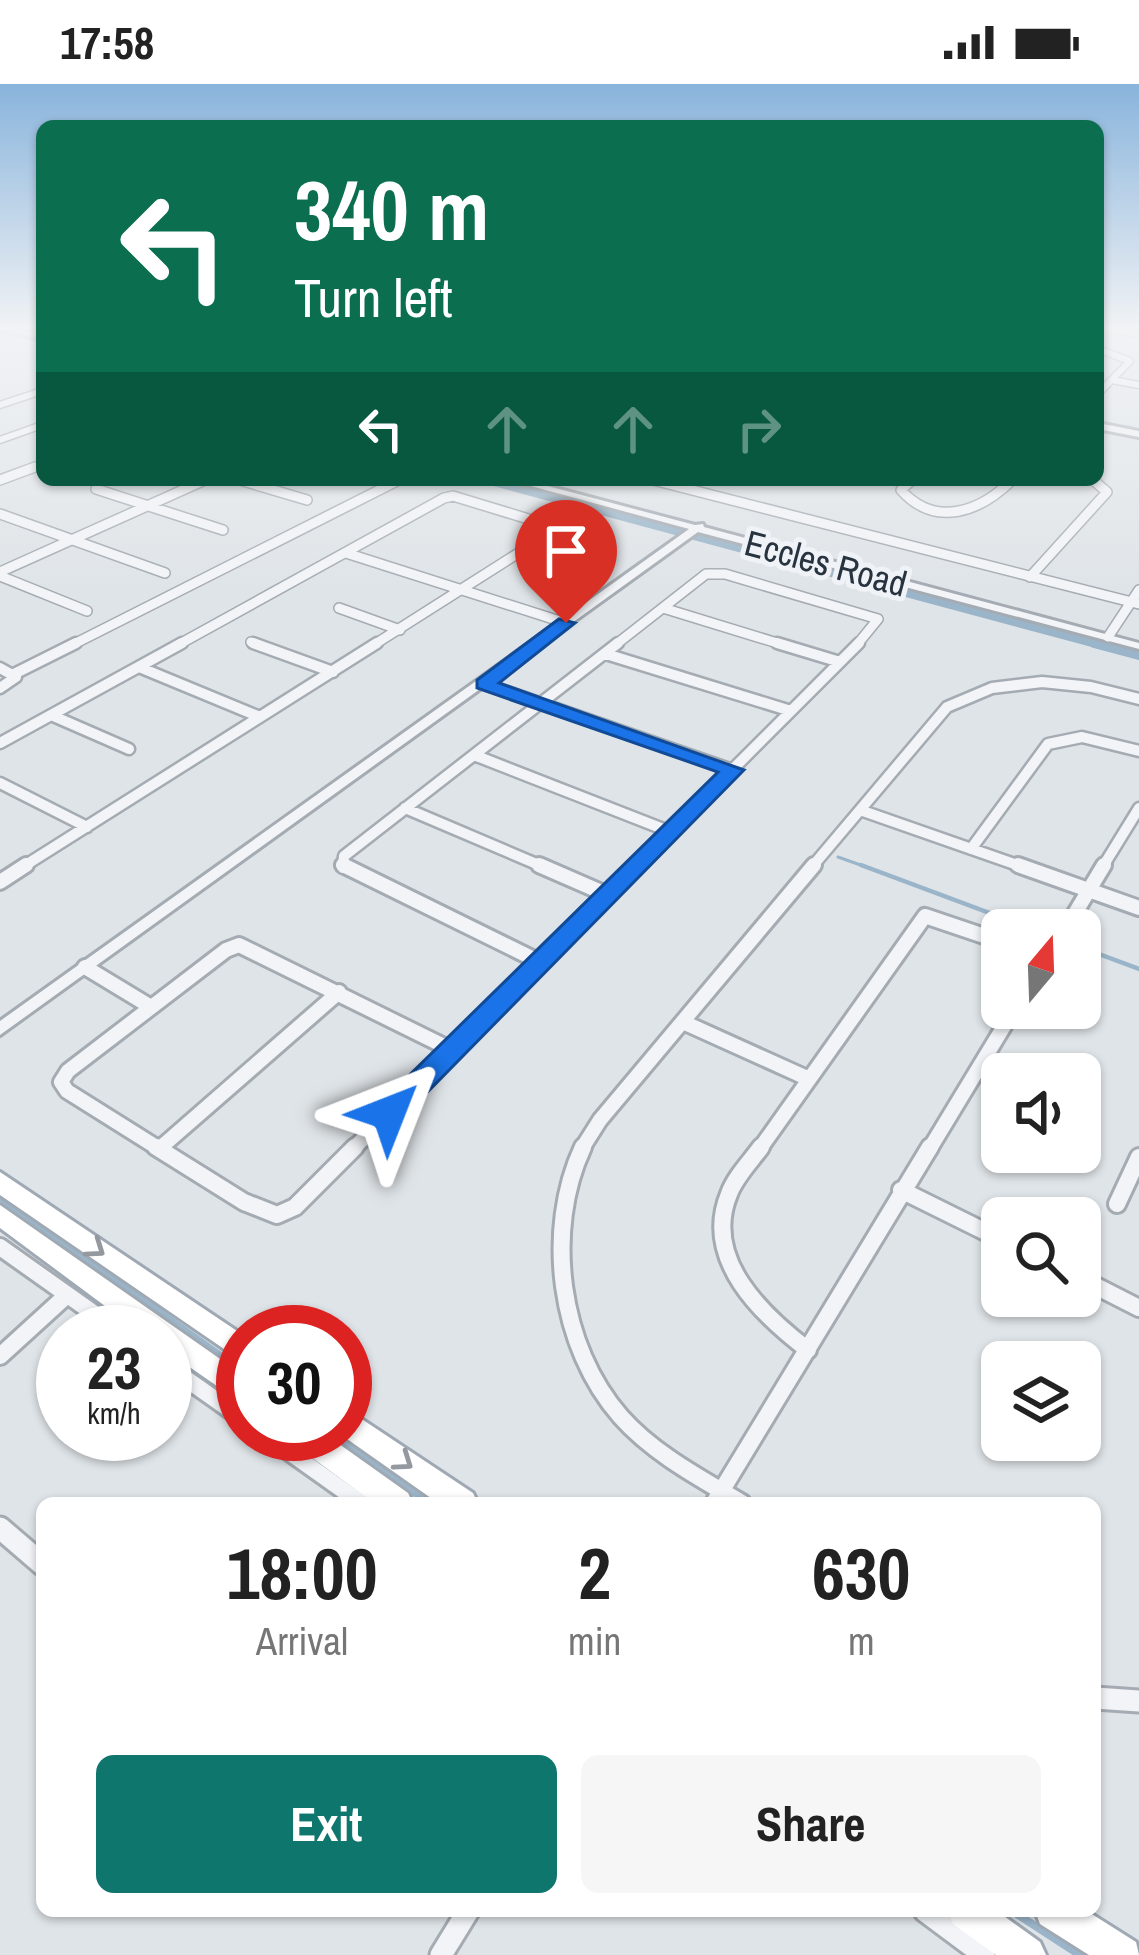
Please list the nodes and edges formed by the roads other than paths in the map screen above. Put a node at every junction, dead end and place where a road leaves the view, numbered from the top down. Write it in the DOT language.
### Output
graph roads {
  1 [pos="36,427"];
  2 [pos="1104,427"];
  3 [pos="1139,434"];
  4 [pos="0,440"];
  5 [pos="36,466"];
  6 [pos="0,480"];
  7 [pos="192,486"];
  8 [pos="260,486"];
  9 [pos="387,486"];
  10 [pos="537,486"];
  11 [pos="550,486"];
  12 [pos="675,486"];
  13 [pos="905,486"];
  14 [pos="1006,486"];
  15 [pos="1101,486"];
  16 [pos="96,489"];
  17 [pos="307,500"];
  18 [pos="149,505"];
  19 [pos="0,514"];
  20 [pos="698,527"];
  21 [pos="223,530"];
  22 [pos="73,539"];
  23 [pos="346,553"];
  24 [pos="165,573"];
  25 [pos="0,574"];
  26 [pos="1030,577"];
  27 [pos="463,590"];
  28 [pos="1139,590"];
  29 [pos="1135,603"];
  30 [pos="339,608"];
  31 [pos="663,608"];
  32 [pos="87,611"];
  33 [pos="566,623"];
  34 [pos="400,630"];
  35 [pos="1109,635"];
  36 [pos="251,642"];
  37 [pos="1139,643"];
  38 [pos="606,654"];
  39 [pos="840,662"];
  40 [pos="139,667"];
  41 [pos="0,668"];
  42 [pos="332,672"];
  43 [pos="14,674"];
  44 [pos="484,684"];
  45 [pos="0,688"];
  46 [pos="1139,698"];
  47 [pos="540,704"];
  48 [pos="791,711"];
  49 [pos="51,715"];
  50 [pos="260,717"];
  51 [pos="0,743"];
  52 [pos="129,749"];
  53 [pos="1139,751"];
  54 [pos="474,754"];
  55 [pos="733,770"];
  56 [pos="0,783"];
  57 [pos="405,808"];
  58 [pos="1139,808"];
  59 [pos="860,810"];
  60 [pos="87,827"];
  61 [pos="671,832"];
  62 [pos="971,849"];
  63 [pos="0,882"];
  64 [pos="1090,890"];
  65 [pos="608,895"];
  66 [pos="1139,908"];
  67 [pos="1078,909"];
  68 [pos="981,935"];
  69 [pos="540,962"];
  70 [pos="86,968"];
  71 [pos="339,992"];
  72 [pos="151,1007"];
  73 [pos="683,1022"];
  74 [pos="0,1029"];
  75 [pos="1002,1029"];
  76 [pos="452,1050"];
  77 [pos="807,1078"];
  78 [pos="159,1149"];
  79 [pos="1139,1157"];
  80 [pos="0,1182"];
  81 [pos="901,1190"];
  82 [pos="1117,1204"];
  83 [pos="0,1215"];
  84 [pos="981,1230"];
  85 [pos="0,1247"];
  86 [pos="1101,1289"];
  87 [pos="67,1295"];
  88 [pos="81,1305"];
  89 [pos="124,1305"];
  90 [pos="1139,1308"];
  91 [pos="216,1332"];
  92 [pos="808,1350"];
  93 [pos="0,1356"];
  94 [pos="372,1440"];
  95 [pos="302,1461"];
  96 [pos="340,1461"];
  97 [pos="353,1497"];
  98 [pos="390,1497"];
  99 [pos="454,1497"];
  100 [pos="718,1497"];
  101 [pos="0,1528"];
  102 [pos="36,1559"];
  103 [pos="1101,1699"];
  104 [pos="1139,1701"];
  105 [pos="458,1917"];
  106 [pos="933,1917"];
  107 [pos="974,1917"];
  108 [pos="1063,1917"];
  109 [pos="441,1955"];
  110 [pos="984,1955"];
  111 [pos="1027,1955"];
  112 [pos="1123,1955"];
  1 -- 4 [label="street"];
  2 -- 3 [label="street"];
  5 -- 6 [label="street"];
  7 -- 18 [label="street"];
  8 -- 17 [label="street"];
  9 -- 43 [label="street"];
  10 -- 20 [label="street, Eccles Road"];
  11 -- 20 [label="street, Eccles Road"];
  12 -- 26 [label="street"];
  13 -- 14 [label="street"];
  15 -- 26 [label="street"];
  16 -- 18 [label="street"];
  18 -- 21 [label="street"];
  18 -- 22 [label="street"];
  19 -- 22 [label="street"];
  20 -- 33 [label="street"];
  20 -- 35 [label="street, Eccles Road"];
  22 -- 24 [label="street"];
  22 -- 25 [label="street"];
  23 -- 27 [label="street"];
  23 -- 27 [label="street"];
  23 -- 40 [label="street"];
  25 -- 32 [label="street"];
  26 -- 29 [label="street"];
  27 -- 33 [label="street"];
  27 -- 34 [label="street"];
  28 -- 29 [label="street"];
  29 -- 35 [label="street"];
  30 -- 34 [label="street"];
  31 -- 38 [label="street"];
  31 -- 39 [label="street"];
  31 -- 39 [label="street"];
  33 -- 44 [label="street"];
  34 -- 42 [label="street"];
  35 -- 37 [label="street, Eccles Road"];
  36 -- 42 [label="street"];
  38 -- 47 [label="street"];
  38 -- 48 [label="street"];
  39 -- 48 [label="street"];
  40 -- 49 [label="street"];
  40 -- 50 [label="street"];
  41 -- 43 [label="street"];
  42 -- 50 [label="street"];
  43 -- 45 [label="street"];
  44 -- 47 [label="street"];
  44 -- 70 [label="street"];
  46 -- 59 [label="street"];
  47 -- 54 [label="street"];
  47 -- 55 [label="street"];
  48 -- 55 [label="street"];
  49 -- 51 [label="street"];
  49 -- 52 [label="street"];
  50 -- 60 [label="street"];
  53 -- 62 [label="street"];
  54 -- 57 [label="street"];
  54 -- 61 [label="street"];
  55 -- 61 [label="street"];
  56 -- 60 [label="street"];
  57 -- 65 [label="street"];
  57 -- 69 [label="street"];
  58 -- 64 [label="street"];
  59 -- 62 [label="street"];
  59 -- 73 [label="street"];
  60 -- 63 [label="street"];
  61 -- 65 [label="street"];
  62 -- 64 [label="street"];
  64 -- 66 [label="street"];
  64 -- 67 [label="street"];
  65 -- 69 [label="street"];
  68 -- 77 [label="street"];
  69 -- 76 [label="street"];
  70 -- 72 [label="street"];
  70 -- 74 [label="street"];
  71 -- 72 [label="street"];
  71 -- 76 [label="street"];
  71 -- 78 [label="street"];
  72 -- 78 [label="street"];
  73 -- 77 [label="street"];
  73 -- 100 [label="street"];
  75 -- 81 [label="street"];
  76 -- 78 [label="street"];
  77 -- 92 [label="street"];
  79 -- 82 [label="street"];
  80 -- 91 [label="main road, one-way"];
  81 -- 84 [label="street"];
  81 -- 92 [label="street"];
  83 -- 89 [label="main road"];
  85 -- 87 [label="street"];
  86 -- 90 [label="street"];
  87 -- 88 [label="street"];
  87 -- 93 [label="street"];
  92 -- 100 [label="street"];
  94 -- 99 [label="main road, one-way"];
  95 -- 97 [label="street"];
  96 -- 98 [label="main road"];
  101 -- 102 [label="street"];
  103 -- 104 [label="street"];
  105 -- 109 [label="street"];
  106 -- 110 [label="street"];
  107 -- 111 [label="main road"];
  108 -- 112 [label="main road"];
}
